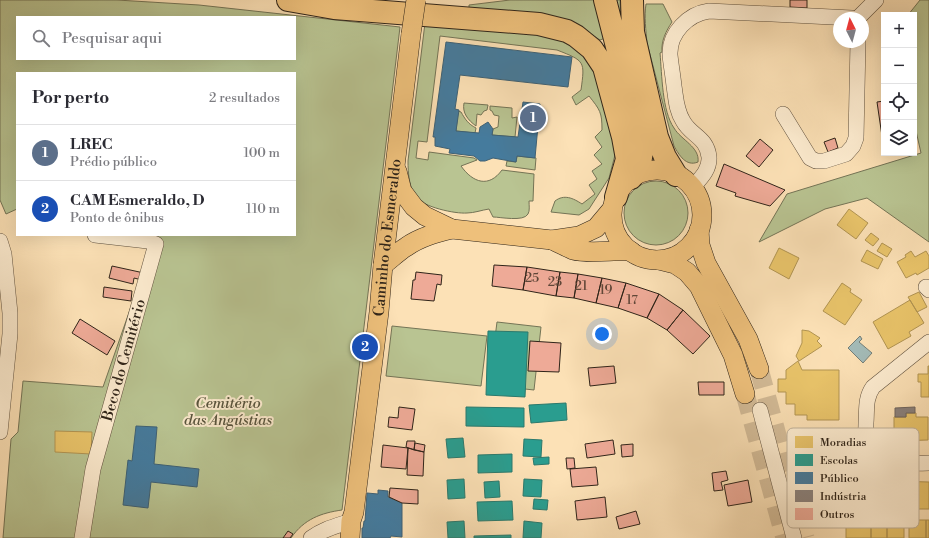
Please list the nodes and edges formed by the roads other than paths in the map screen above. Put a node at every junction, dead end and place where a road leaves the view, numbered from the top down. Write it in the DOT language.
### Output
graph roads {
  1 [pos="288,0"];
  2 [pos="294,0"];
  3 [pos="416,0"];
  4 [pos="605,0"];
  5 [pos="632,0"];
  6 [pos="866,0"];
  7 [pos="876,0"];
  8 [pos="861,12"];
  9 [pos="864,12"];
  10 [pos="833,17"];
  11 [pos="858,48"];
  12 [pos="783,114"];
  13 [pos="396,164"];
  14 [pos="631,178"];
  15 [pos="684,181"];
  16 [pos="614,203"];
  17 [pos="426,216"];
  18 [pos="389,221"];
  19 [pos="452,229"];
  20 [pos="699,230"];
  21 [pos="104,236"];
  22 [pos="552,240"];
  23 [pos="0,241"];
  24 [pos="630,251"];
  25 [pos="659,260"];
  26 [pos="384,265"];
  27 [pos="929,342"];
  28 [pos="759,368"];
  29 [pos="745,394"];
  30 [pos="760,410"];
  31 [pos="866,428"];
  32 [pos="0,432"];
  33 [pos="919,463"];
  34 [pos="929,463"];
  35 [pos="787,512"];
  36 [pos="791,528"];
  37 [pos="351,530"];
  38 [pos="82,538"];
  39 [pos="311,538"];
  40 [pos="339,538"];
  41 [pos="794,538"];
  1 -- 16 [label="highway"];
  2 -- 3 [label="highway"];
  3 -- 13 [label="main road, Caminho do Esmeraldo, bridge"];
  4 -- 14 [label="highway"];
  5 -- 15 [label="highway"];
  6 -- 8 [label="street"];
  7 -- 9 [label="street"];
  10 -- 15 [label="street"];
  11 -- 12 [label="street"];
  13 -- 17 [label="main road"];
  13 -- 18 [label="main road, Caminho do Esmeraldo"];
  14 -- 15 [label="main road"];
  14 -- 16 [label="main road"];
  15 -- 20 [label="main road"];
  16 -- 22 [label="main road"];
  16 -- 24 [label="main road"];
  17 -- 18 [label="main road"];
  17 -- 19 [label="main road"];
  18 -- 26 [label="main road, Caminho do Esmeraldo"];
  19 -- 22 [label="main road"];
  19 -- 26 [label="main road"];
  20 -- 25 [label="main road"];
  20 -- 28 [label="main road"];
  21 -- 38 [label="street, Beco do Cemitério"];
  22 -- 24 [label="main road"];
  23 -- 32 [label="street"];
  24 -- 25 [label="main road"];
  25 -- 29 [label="main road"];
  26 -- 37 [label="main road, Caminho do Esmeraldo"];
  27 -- 31 [label="street"];
  30 -- 35 [label="street"];
  33 -- 34 [label="street"];
  36 -- 41 [label="street"];
  37 -- 39 [label="street"];
  37 -- 40 [label="main road, Caminho do Esmeraldo"];
}
